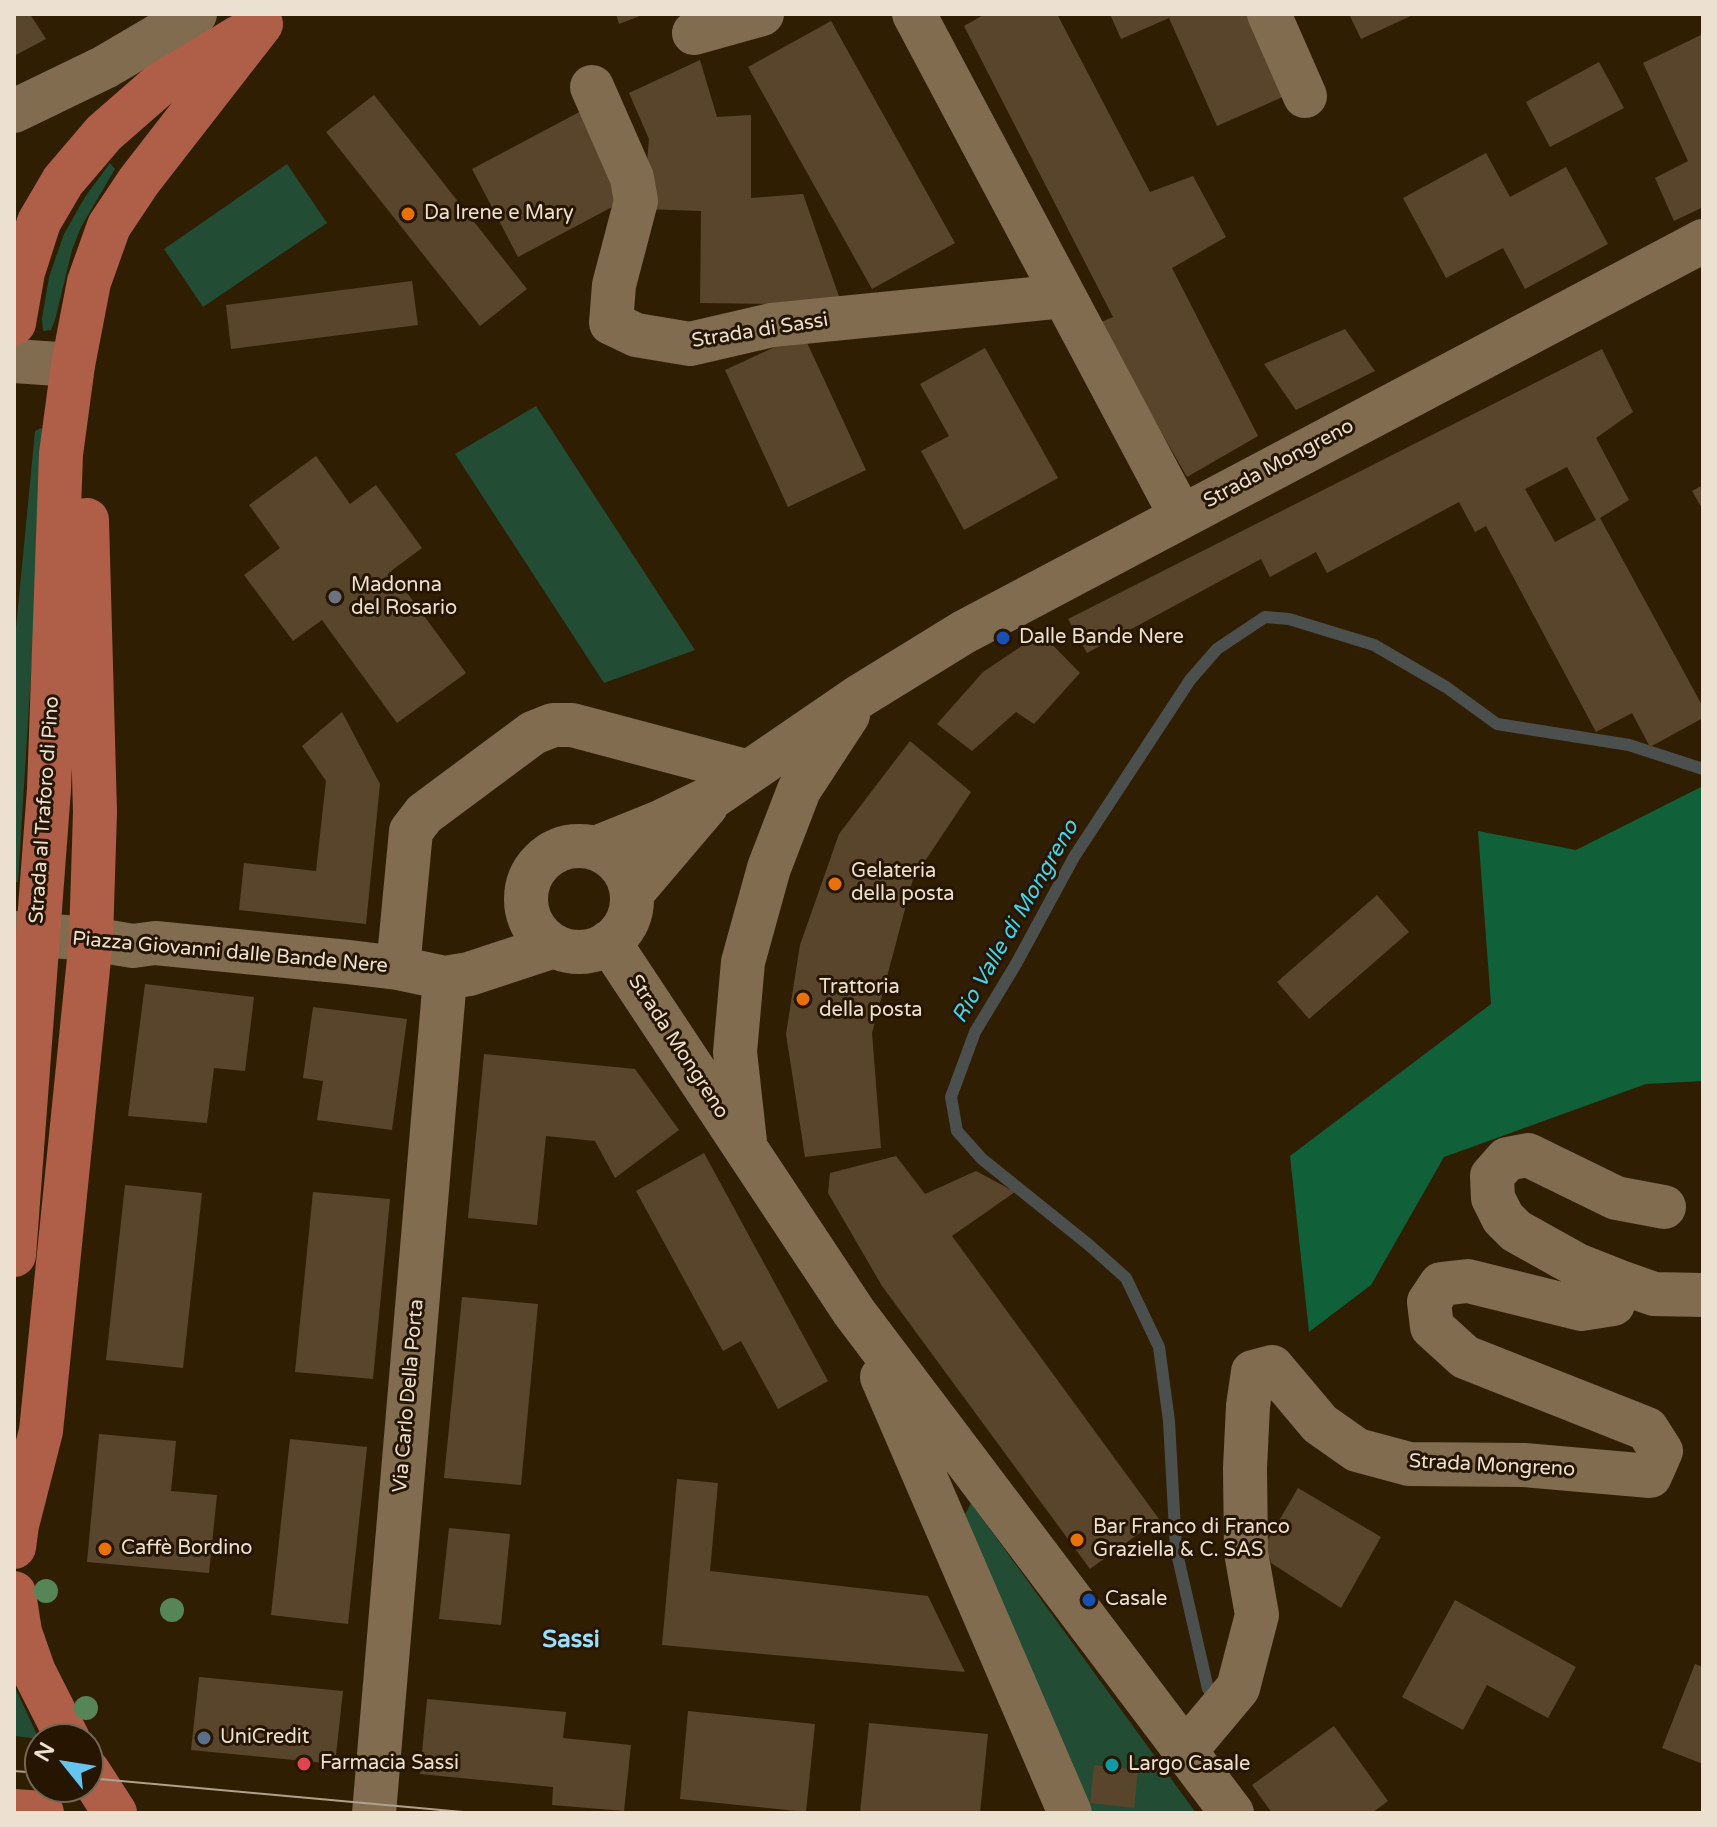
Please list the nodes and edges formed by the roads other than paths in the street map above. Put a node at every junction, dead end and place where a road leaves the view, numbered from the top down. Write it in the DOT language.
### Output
graph roads {
  1 [pos="195,14"];
  2 [pos="762,14"];
  3 [pos="914,14"];
  4 [pos="1269,14"];
  5 [pos="270,19"];
  6 [pos="694,33"];
  7 [pos="592,87"];
  8 [pos="1305,96"];
  9 [pos="14,111"];
  10 [pos="1703,241"];
  11 [pos="1064,296"];
  12 [pos="14,323"];
  13 [pos="14,361"];
  14 [pos="73,365"];
  15 [pos="1181,516"];
  16 [pos="860,696"];
  17 [pos="732,784"];
  18 [pos="596,848"];
  19 [pos="632,893"];
  20 [pos="527,910"];
  21 [pos="25,934"];
  22 [pos="91,939"];
  23 [pos="609,942"];
  24 [pos="554,946"];
  25 [pos="398,968"];
  26 [pos="457,976"];
  27 [pos="747,1152"];
  28 [pos="1664,1207"];
  29 [pos="14,1255"];
  30 [pos="1620,1282"];
  31 [pos="1703,1295"];
  32 [pos="854,1312"];
  33 [pos="15,1530"];
  34 [pos="14,1593"];
  35 [pos="60,1723"];
  36 [pos="1186,1750"];
  37 [pos="104,1796"];
  38 [pos="1066,1802"];
  39 [pos="14,1811"];
  40 [pos="42,1813"];
  41 [pos="115,1813"];
  42 [pos="374,1813"];
  43 [pos="1232,1813"];
  1 -- 9 [label="street"];
  2 -- 6 [label="street"];
  3 -- 11 [label="street"];
  4 -- 8 [label="street"];
  5 -- 12 [label="main road, Strada al Traforo di Pino"];
  5 -- 14 [label="main road, Strada al Traforo di Pino"];
  7 -- 11 [label="street, Strada di Sassi"];
  10 -- 15 [label="street, Strada Mongreno"];
  11 -- 15 [label="street"];
  13 -- 14 [label="street"];
  14 -- 21 [label="main road, Strada al Traforo di Pino"];
  14 -- 22 [label="main road"];
  15 -- 16 [label="street, Strada Mongreno"];
  16 -- 17 [label="street, Strada Mongreno"];
  16 -- 27 [label="street, Strada Mongreno"];
  17 -- 18 [label="street"];
  17 -- 19 [label="street"];
  17 -- 25 [label="street, Piazza Giovanni dalle Bande Nere"];
  18 -- 19 [label="street"];
  18 -- 20 [label="street"];
  19 -- 23 [label="street"];
  20 -- 24 [label="street"];
  20 -- 26 [label="street"];
  21 -- 22 [label="street, Piazza Giovanni dalle Bande Nere"];
  21 -- 29 [label="main road, Strada al Traforo di Pino"];
  22 -- 25 [label="street, Piazza Giovanni dalle Bande Nere"];
  22 -- 33 [label="main road"];
  23 -- 24 [label="street"];
  23 -- 27 [label="street, Strada Mongreno"];
  24 -- 26 [label="street"];
  25 -- 26 [label="street, Piazza Giovanni dalle Bande Nere"];
  26 -- 42 [label="street, Via Carlo Della Porta"];
  27 -- 32 [label="street, Strada Mongreno"];
  28 -- 30 [label="street"];
  30 -- 31 [label="street"];
  30 -- 36 [label="street, Strada Mongreno"];
  32 -- 36 [label="street, Strada Mongreno"];
  32 -- 38 [label="street, Strada Mongreno"];
  34 -- 35 [label="main road"];
  36 -- 43 [label="street"];
  37 -- 41 [label="main road"];
  39 -- 40 [label="main road"];
}
